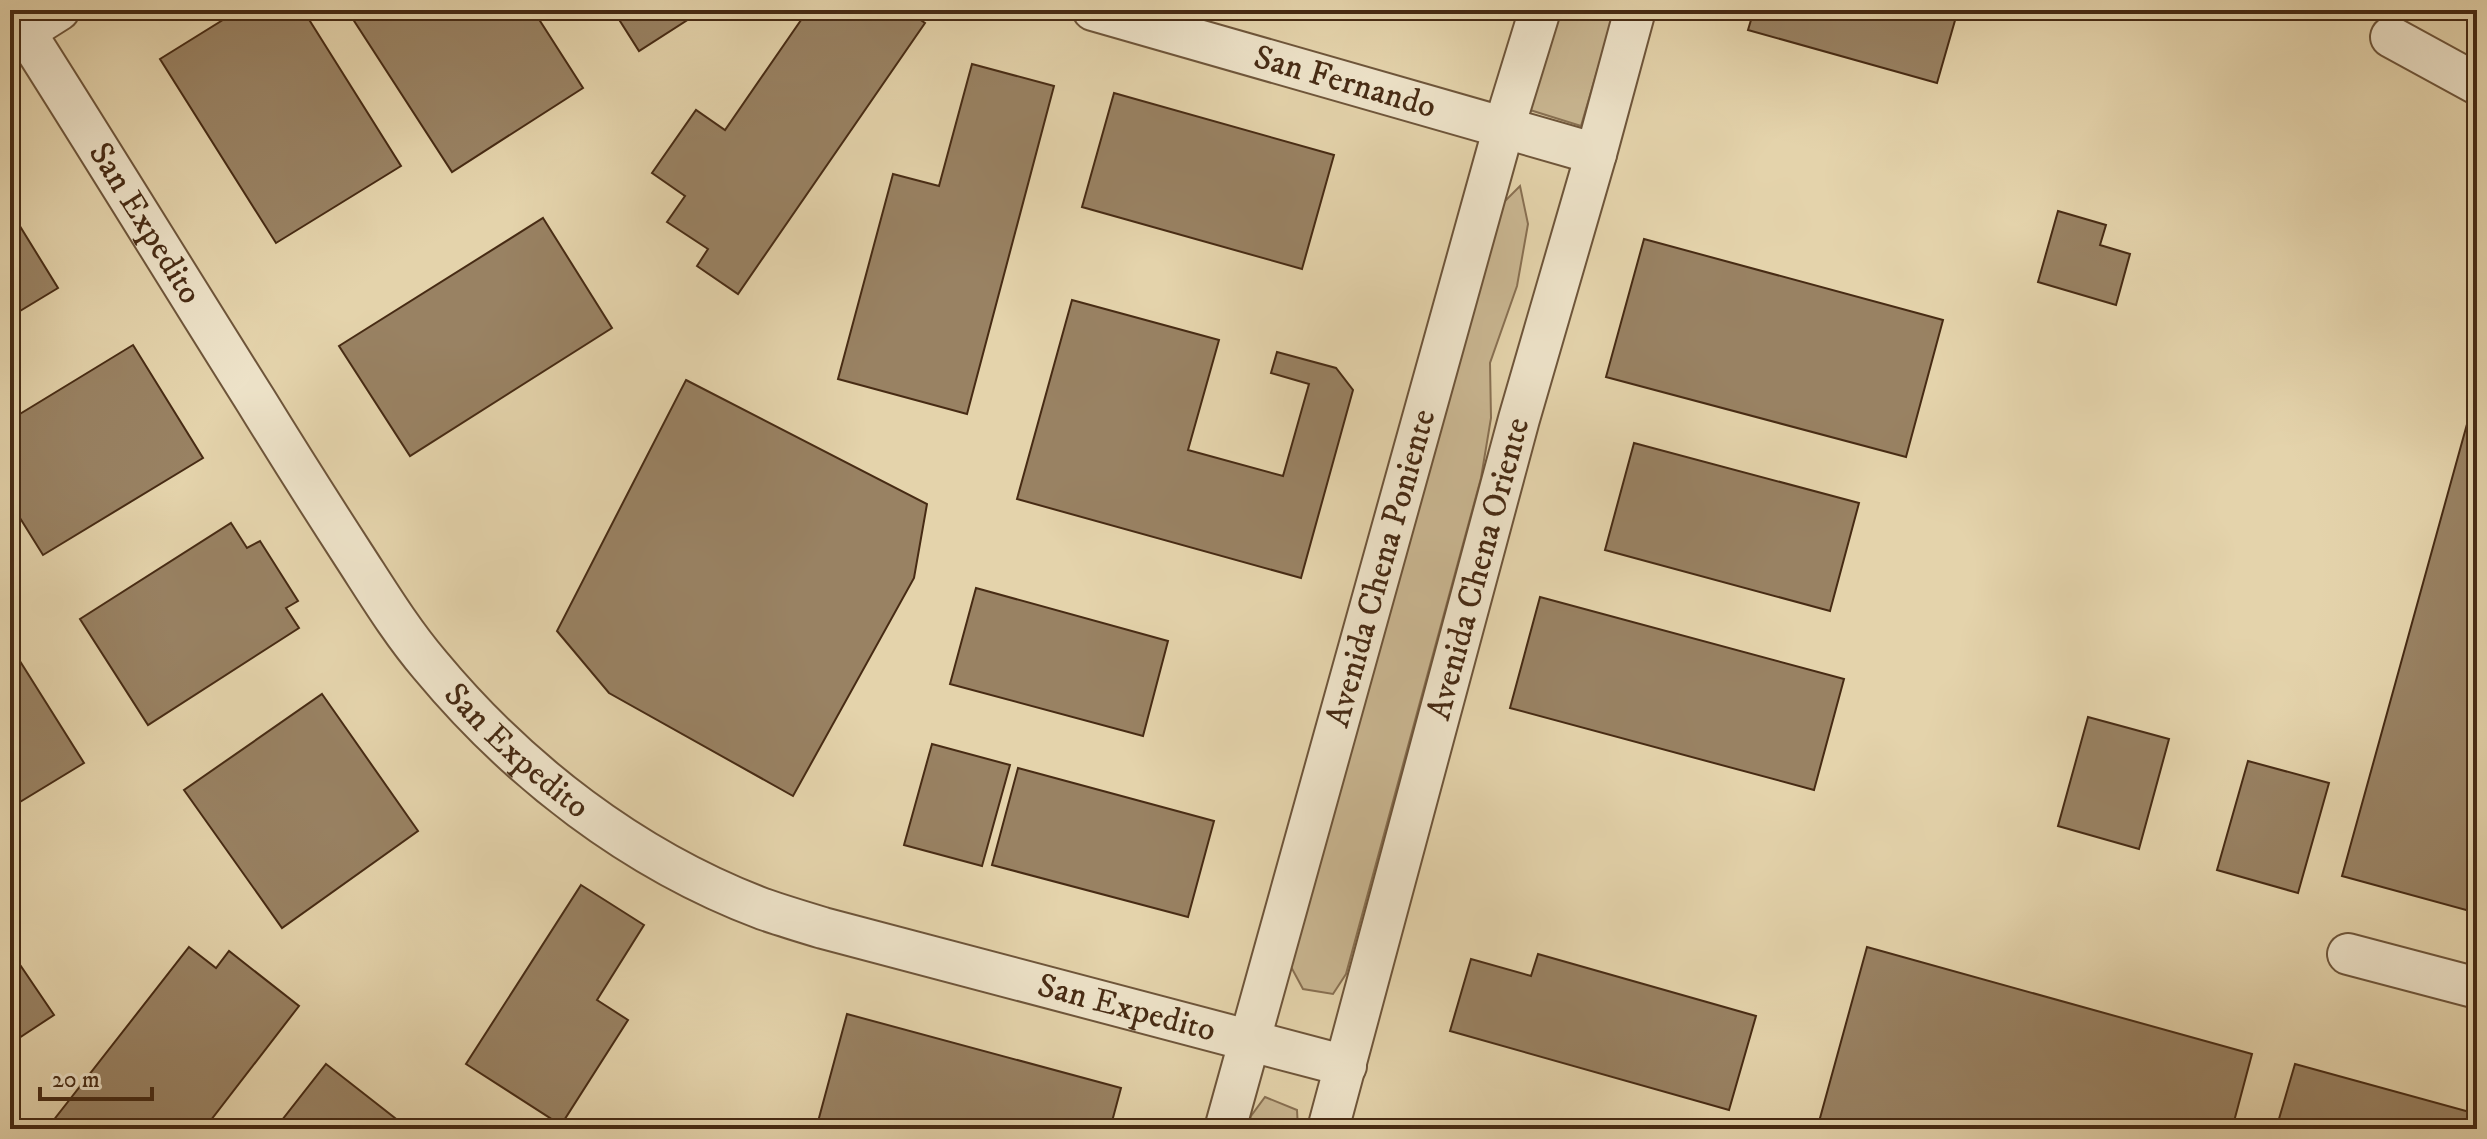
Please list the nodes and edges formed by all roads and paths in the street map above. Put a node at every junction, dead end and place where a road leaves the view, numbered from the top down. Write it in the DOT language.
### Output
graph roads {
  1 [pos="59,10"];
  2 [pos="1093,10"];
  3 [pos="1540,10"];
  4 [pos="1635,10"];
  5 [pos="15,27"];
  6 [pos="2391,37"];
  7 [pos="2477,84"];
  8 [pos="1504,127"];
  9 [pos="1596,154"];
  10 [pos="2348,954"];
  11 [pos="2477,988"];
  12 [pos="1248,1042"];
  13 [pos="1346,1066"];
  14 [pos="1225,1129"];
  15 [pos="1328,1129"];
  1 -- 5 [label="street"];
  2 -- 8 [label="street, San Fernando"];
  3 -- 8 [label="street, Avenida Chena Poniente"];
  4 -- 9 [label="street, Avenida Chena Oriente"];
  5 -- 12 [label="street, San Expedito"];
  6 -- 7 [label="street"];
  8 -- 9 [label="street, San Fernando"];
  8 -- 12 [label="street, Avenida Chena Poniente"];
  9 -- 13 [label="street, Avenida Chena Oriente"];
  10 -- 11 [label="street"];
  12 -- 13 [label="street, San Expedito"];
  12 -- 14 [label="street, Avenida Chena Poniente"];
  13 -- 15 [label="street, Avenida Chena Oriente"];
}
